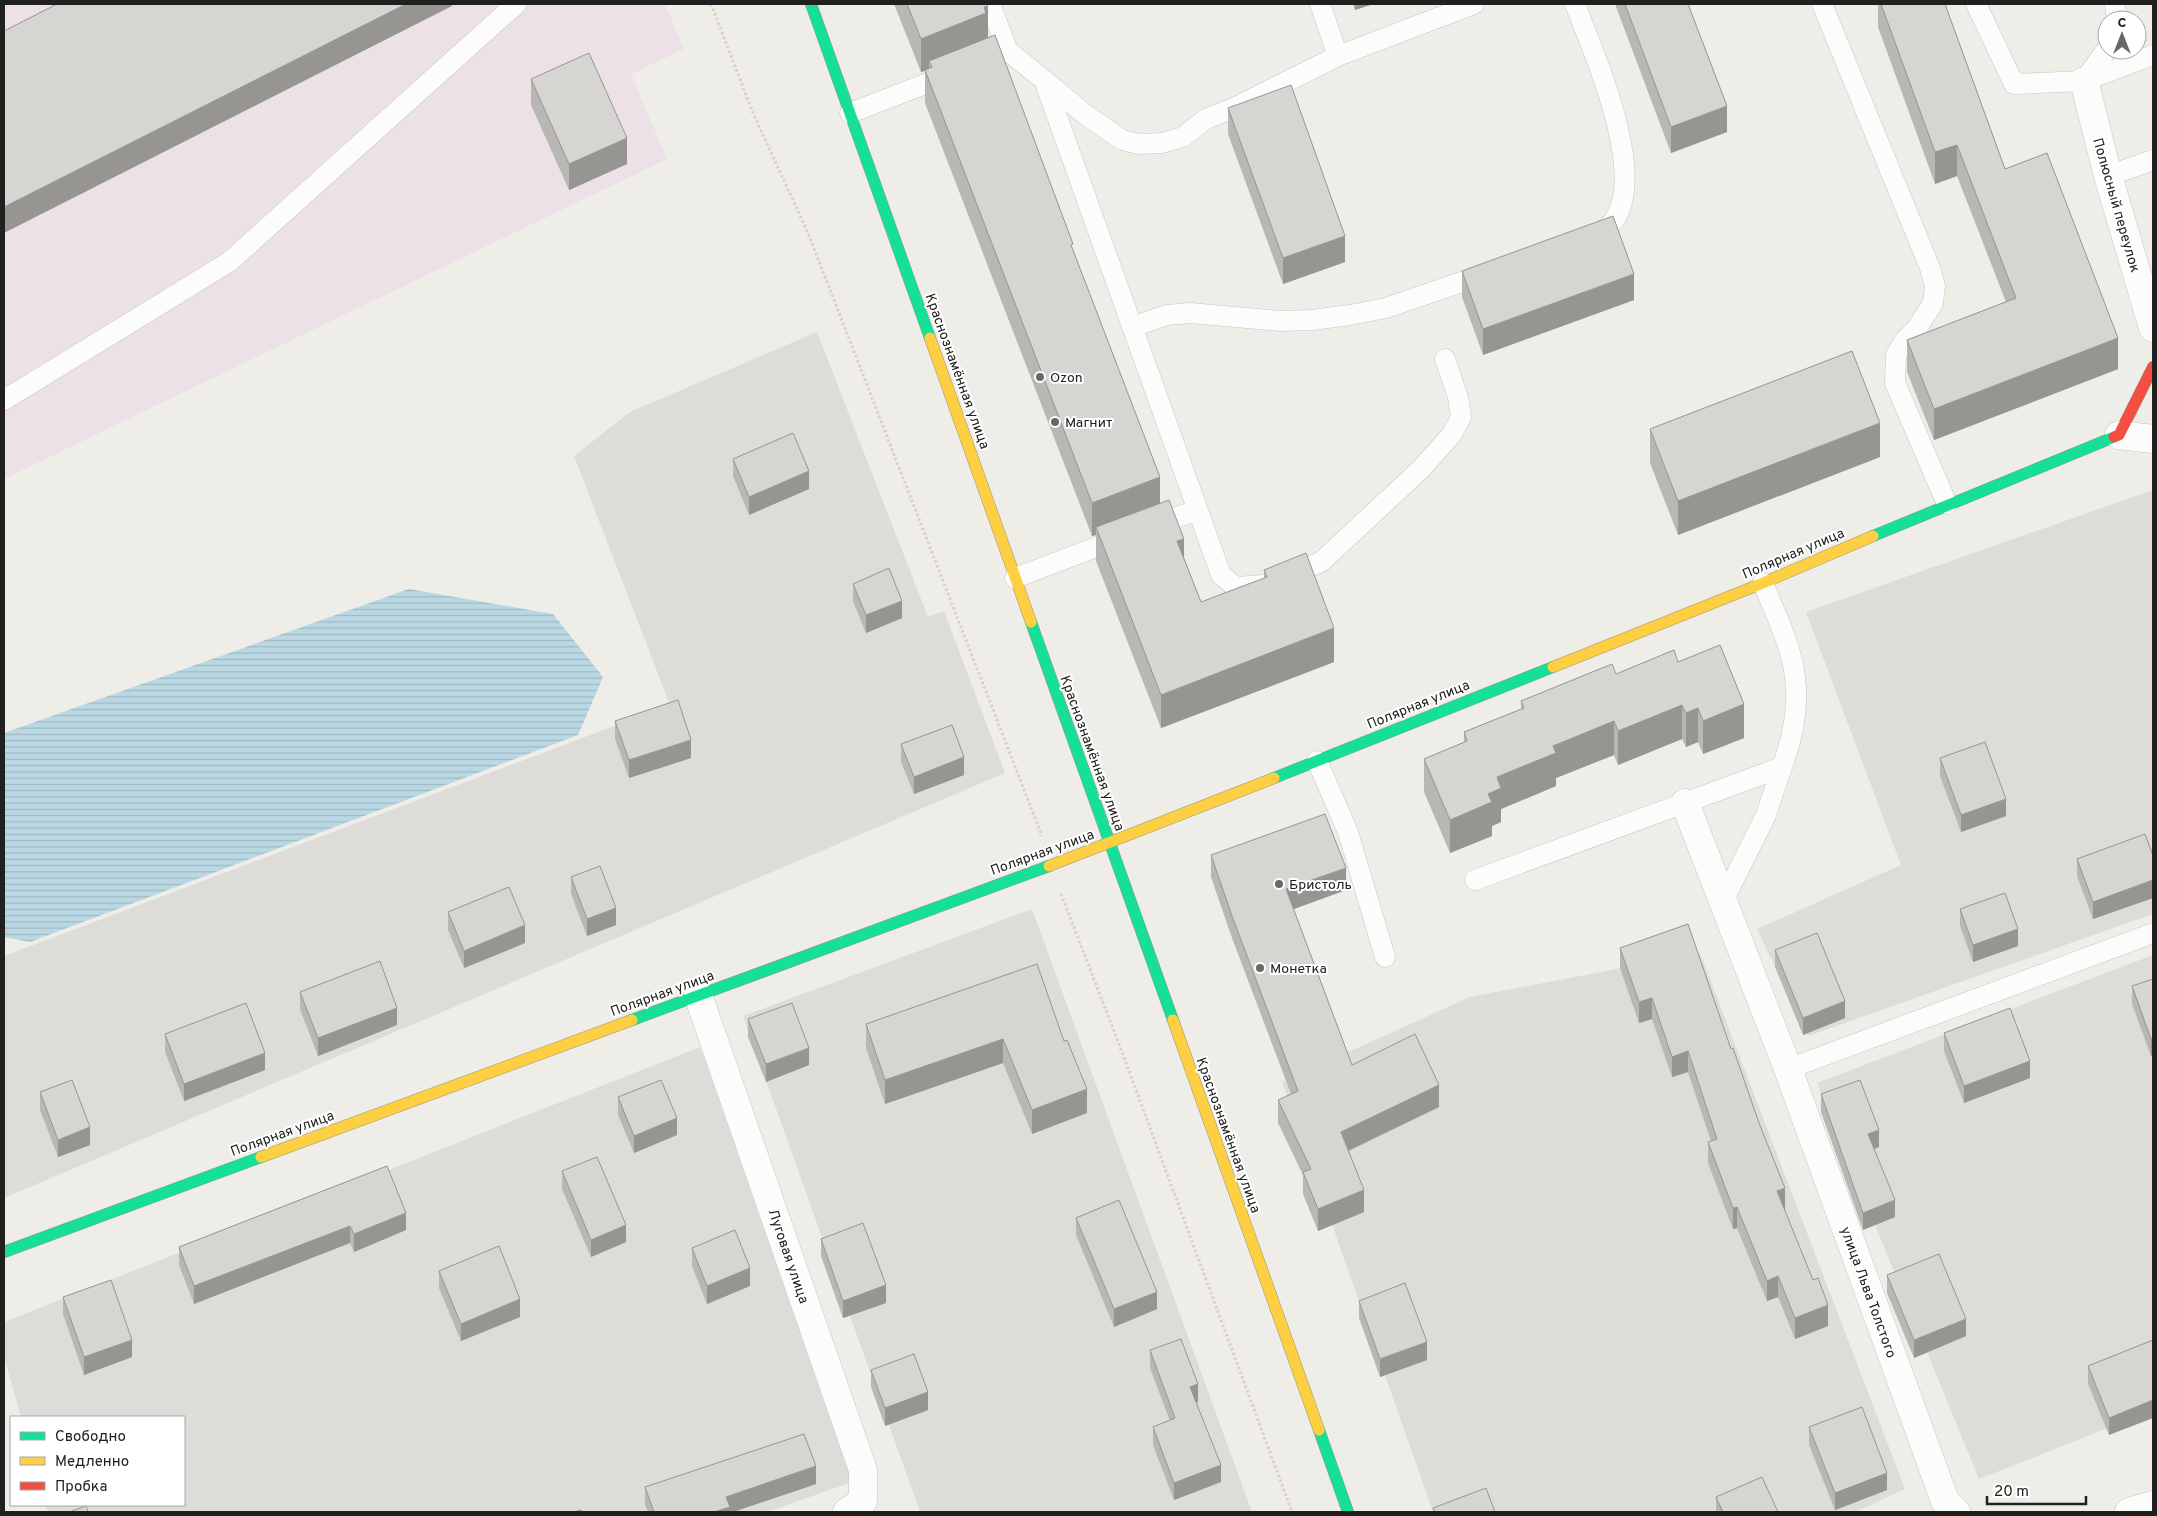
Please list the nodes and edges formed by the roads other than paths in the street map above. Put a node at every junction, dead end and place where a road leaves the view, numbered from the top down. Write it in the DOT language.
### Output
graph roads {
  1 [pos="516,4"];
  2 [pos="811,4"];
  3 [pos="990,4"];
  4 [pos="1320,4"];
  5 [pos="1474,4"];
  6 [pos="1575,4"];
  7 [pos="1822,4"];
  8 [pos="1976,4"];
  9 [pos="2153,55"];
  10 [pos="1338,56"];
  11 [pos="2099,60"];
  12 [pos="964,69"];
  13 [pos="1044,80"];
  14 [pos="2084,81"];
  15 [pos="850,113"];
  16 [pos="2153,160"];
  17 [pos="2108,176"];
  18 [pos="1574,243"];
  19 [pos="1508,266"];
  20 [pos="1132,327"];
  21 [pos="2153,328"];
  22 [pos="1445,358"];
  23 [pos="2153,367"];
  24 [pos="4,400"];
  25 [pos="2118,435"];
  26 [pos="2153,439"];
  27 [pos="1947,504"];
  28 [pos="1197,510"];
  29 [pos="1015,578"];
  30 [pos="1763,583"];
  31 [pos="1317,761"];
  32 [pos="1782,768"];
  33 [pos="1685,803"];
  34 [pos="1110,844"];
  35 [pos="1474,880"];
  36 [pos="1724,899"];
  37 [pos="2153,933"];
  38 [pos="1385,957"];
  39 [pos="698,995"];
  40 [pos="1788,1068"];
  41 [pos="4,1252"];
  42 [pos="2153,1505"];
  43 [pos="1942,1509"];
  44 [pos="847,1512"];
  45 [pos="1348,1512"];
  46 [pos="2129,1512"];
  1 -- 24 [label="lane"];
  2 -- 15 [label="street, Краснознамённая улица"];
  3 -- 13 [label="lane"];
  4 -- 10 [label="lane"];
  5 -- 10 [label="lane"];
  6 -- 18 [label="lane"];
  7 -- 27 [label="lane"];
  8 -- 14 [label="lane"];
  9 -- 14 [label="lane"];
  10 -- 13 [label="lane"];
  11 -- 14 [label="lane"];
  12 -- 15 [label="lane"];
  13 -- 20 [label="lane"];
  14 -- 17 [label="street, Полюсный переулок"];
  15 -- 29 [label="street, Краснознамённая улица"];
  16 -- 17 [label="lane"];
  17 -- 21 [label="street, Полюсный переулок"];
  19 -- 20 [label="lane"];
  20 -- 28 [label="lane"];
  22 -- 28 [label="lane"];
  23 -- 25 [label="street"];
  25 -- 26 [label="street"];
  25 -- 27 [label="street, Полярная улица"];
  27 -- 30 [label="street, Полярная улица"];
  28 -- 29 [label="lane"];
  29 -- 34 [label="street, Краснознамённая улица"];
  30 -- 31 [label="street, Полярная улица"];
  30 -- 32 [label="lane"];
  31 -- 34 [label="street, Полярная улица"];
  31 -- 38 [label="lane"];
  32 -- 33 [label="lane"];
  32 -- 36 [label="lane"];
  33 -- 35 [label="lane"];
  33 -- 36 [label="street, улица Льва Толстого"];
  34 -- 39 [label="street, Полярная улица"];
  34 -- 45 [label="street, Краснознамённая улица"];
  36 -- 40 [label="street, улица Льва Толстого"];
  37 -- 40 [label="lane"];
  39 -- 41 [label="street, Полярная улица"];
  39 -- 44 [label="street, Луговая улица"];
  40 -- 43 [label="street, улица Льва Толстого"];
  42 -- 46 [label="street"];
}
